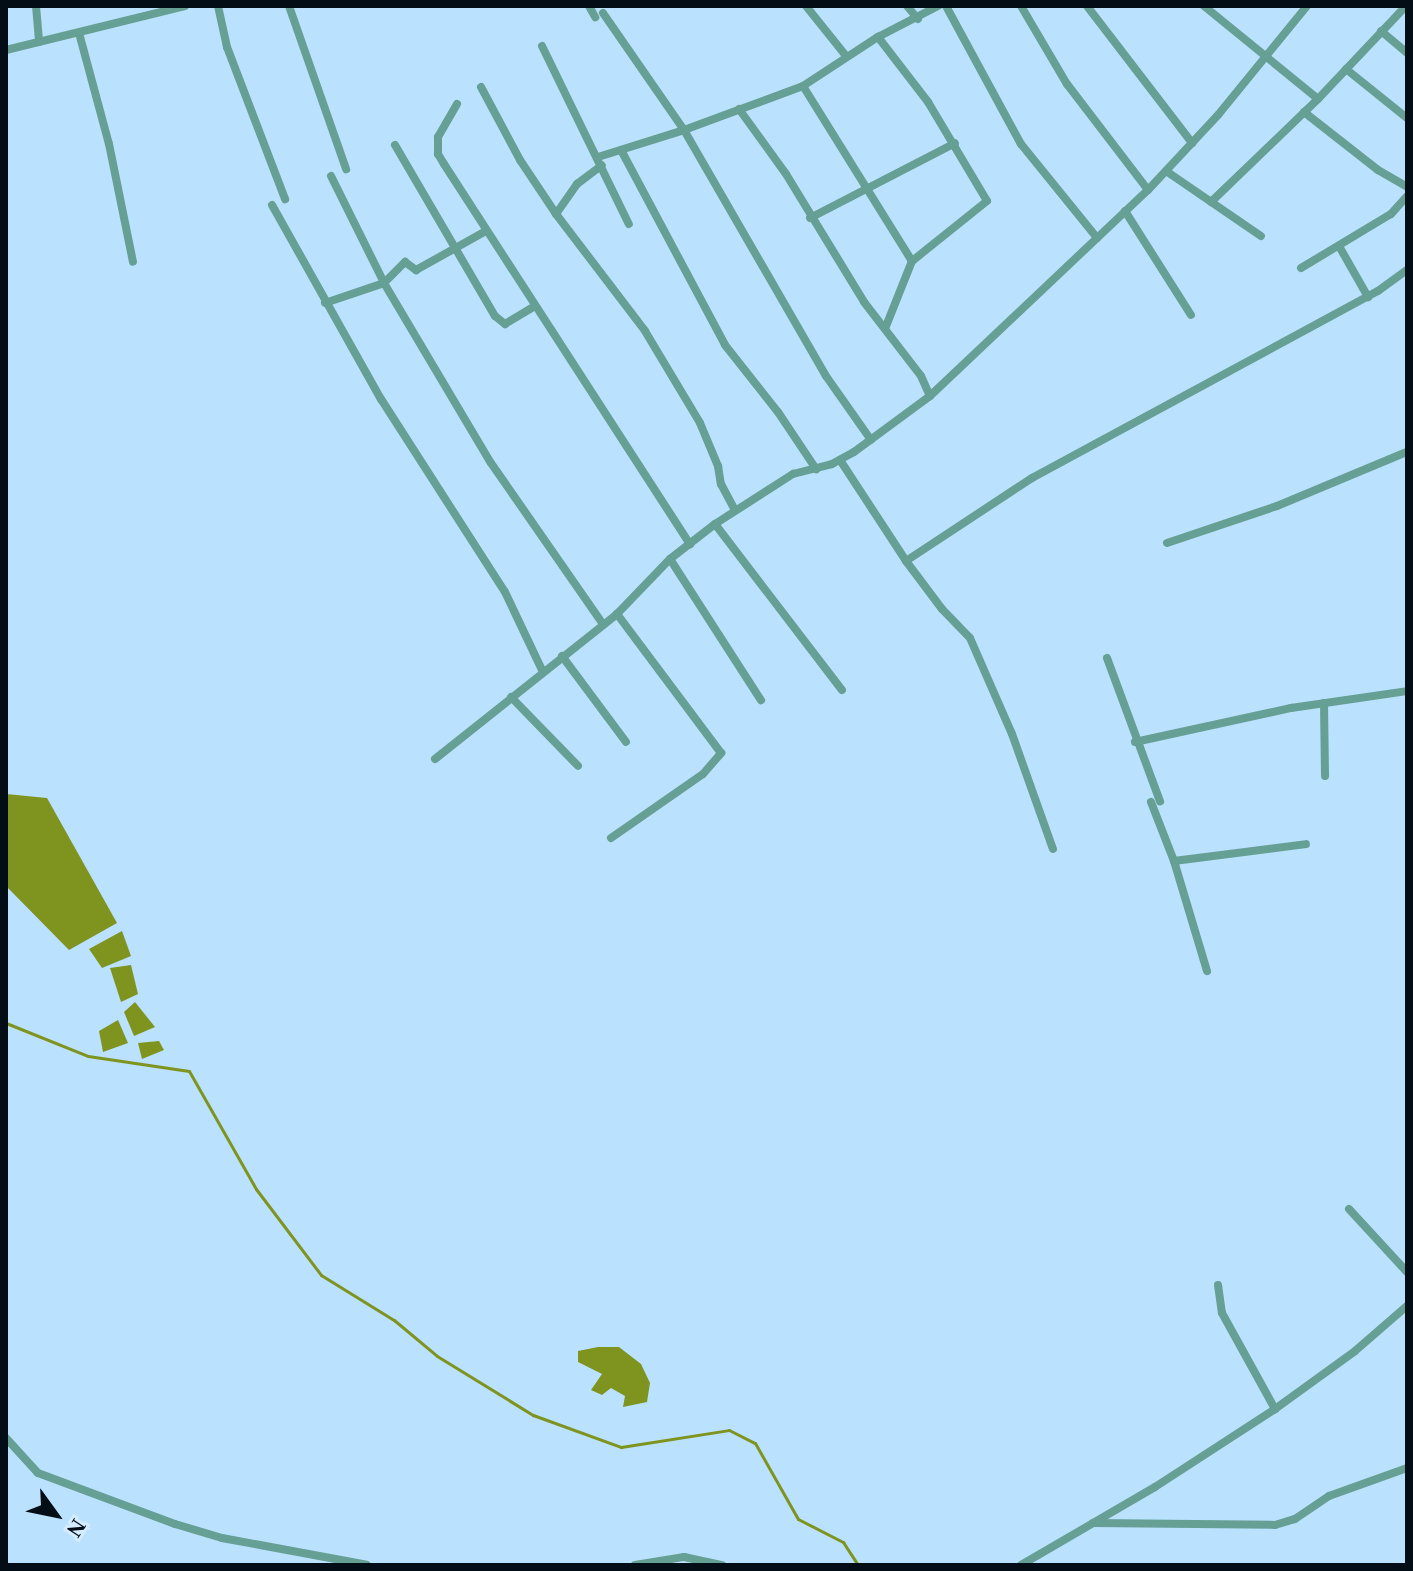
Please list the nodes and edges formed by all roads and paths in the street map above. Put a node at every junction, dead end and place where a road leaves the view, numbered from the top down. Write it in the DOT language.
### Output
graph roads {
  1 [pos="36,6"];
  2 [pos="185,6"];
  3 [pos="218,6"];
  4 [pos="289,6"];
  5 [pos="589,6"];
  6 [pos="806,6"];
  7 [pos="907,6"];
  8 [pos="938,6"];
  9 [pos="946,6"];
  10 [pos="1021,6"];
  11 [pos="1087,6"];
  12 [pos="1204,6"];
  13 [pos="1307,6"];
  14 [pos="1406,6"];
  15 [pos="918,19"];
  16 [pos="1381,31"];
  17 [pos="79,33"];
  18 [pos="878,37"];
  19 [pos="39,42"];
  20 [pos="542,46"];
  21 [pos="6,50"];
  22 [pos="1407,53"];
  23 [pos="1267,55"];
  24 [pos="847,57"];
  25 [pos="1346,69"];
  26 [pos="803,86"];
  27 [pos="481,87"];
  28 [pos="1318,99"];
  29 [pos="457,104"];
  30 [pos="739,109"];
  31 [pos="1304,112"];
  32 [pos="1407,118"];
  33 [pos="684,130"];
  34 [pos="955,143"];
  35 [pos="1192,143"];
  36 [pos="395,145"];
  37 [pos="621,150"];
  38 [pos="600,161"];
  39 [pos="346,169"];
  40 [pos="1166,171"];
  41 [pos="331,176"];
  42 [pos="1407,187"];
  43 [pos="864,190"];
  44 [pos="1148,190"];
  45 [pos="1407,196"];
  46 [pos="285,199"];
  47 [pos="1211,202"];
  48 [pos="272,205"];
  49 [pos="1125,211"];
  50 [pos="556,214"];
  51 [pos="810,218"];
  52 [pos="629,224"];
  53 [pos="486,231"];
  54 [pos="1261,236"];
  55 [pos="1097,238"];
  56 [pos="454,246"];
  57 [pos="1339,246"];
  58 [pos="912,261"];
  59 [pos="133,262"];
  60 [pos="1301,268"];
  61 [pos="1407,270"];
  62 [pos="384,283"];
  63 [pos="1368,297"];
  64 [pos="325,303"];
  65 [pos="535,306"];
  66 [pos="1191,315"];
  67 [pos="885,329"];
  68 [pos="930,396"];
  69 [pos="871,440"];
  70 [pos="1407,452"];
  71 [pos="840,460"];
  72 [pos="816,469"];
  73 [pos="735,510"];
  74 [pos="715,524"];
  75 [pos="1167,543"];
  76 [pos="690,544"];
  77 [pos="670,559"];
  78 [pos="906,561"];
  79 [pos="617,614"];
  80 [pos="603,624"];
  81 [pos="562,656"];
  82 [pos="1107,658"];
  83 [pos="542,670"];
  84 [pos="842,690"];
  85 [pos="1407,691"];
  86 [pos="511,697"];
  87 [pos="761,700"];
  88 [pos="1324,703"];
  89 [pos="626,742"];
  90 [pos="1135,742"];
  91 [pos="435,759"];
  92 [pos="578,766"];
  93 [pos="1325,776"];
  94 [pos="611,838"];
  95 [pos="1306,844"];
  96 [pos="1053,849"];
  97 [pos="1174,861"];
  98 [pos="1207,971"];
  99 [pos="1349,1209"];
  100 [pos="1407,1272"];
  101 [pos="1218,1285"];
  102 [pos="1407,1306"];
  103 [pos="1275,1409"];
  104 [pos="6,1438"];
  105 [pos="1407,1468"];
  106 [pos="1093,1523"];
  107 [pos="367,1565"];
  108 [pos="635,1565"];
  109 [pos="722,1565"];
  110 [pos="1021,1565"];
  1 -- 19 [label="street"];
  2 -- 17 [label="street"];
  3 -- 46 [label="street"];
  4 -- 39 [label="street"];
  5 -- 33 [label="street"];
  6 -- 24 [label="street"];
  7 -- 15 [label="street"];
  8 -- 15 [label="street"];
  9 -- 55 [label="street"];
  10 -- 44 [label="street"];
  11 -- 35 [label="street"];
  12 -- 23 [label="street"];
  13 -- 23 [label="street"];
  14 -- 16 [label="street"];
  15 -- 18 [label="street"];
  16 -- 22 [label="street"];
  16 -- 25 [label="street"];
  17 -- 19 [label="street"];
  17 -- 59 [label="street"];
  18 -- 24 [label="street"];
  18 -- 34 [label="street"];
  19 -- 21 [label="street"];
  20 -- 38 [label="street"];
  23 -- 28 [label="street"];
  23 -- 35 [label="street"];
  24 -- 26 [label="street"];
  25 -- 28 [label="street"];
  25 -- 32 [label="street"];
  26 -- 30 [label="street"];
  26 -- 43 [label="street"];
  27 -- 50 [label="street"];
  28 -- 31 [label="street"];
  29 -- 53 [label="street"];
  30 -- 33 [label="street"];
  30 -- 51 [label="street"];
  31 -- 42 [label="street"];
  31 -- 47 [label="street"];
  33 -- 37 [label="street"];
  33 -- 69 [label="street"];
  34 -- 43 [label="street"];
  34 -- 58 [label="street"];
  35 -- 40 [label="street"];
  36 -- 56 [label="street"];
  37 -- 38 [label="street"];
  37 -- 72 [label="street"];
  38 -- 50 [label="street"];
  38 -- 52 [label="street"];
  40 -- 44 [label="street"];
  40 -- 47 [label="street"];
  41 -- 62 [label="street"];
  43 -- 51 [label="street"];
  43 -- 58 [label="street"];
  44 -- 49 [label="street"];
  45 -- 57 [label="street"];
  47 -- 54 [label="street"];
  48 -- 64 [label="street"];
  49 -- 55 [label="street"];
  49 -- 66 [label="street"];
  50 -- 73 [label="street"];
  51 -- 67 [label="street"];
  53 -- 56 [label="street"];
  53 -- 65 [label="street"];
  55 -- 68 [label="street"];
  56 -- 62 [label="street"];
  56 -- 65 [label="street"];
  57 -- 60 [label="street"];
  57 -- 63 [label="street"];
  58 -- 67 [label="street"];
  61 -- 63 [label="street"];
  62 -- 64 [label="street"];
  62 -- 80 [label="street"];
  63 -- 78 [label="street"];
  64 -- 83 [label="street"];
  65 -- 76 [label="street"];
  67 -- 68 [label="street"];
  68 -- 69 [label="street"];
  69 -- 71 [label="street"];
  70 -- 75 [label="street"];
  71 -- 72 [label="street"];
  71 -- 78 [label="street"];
  72 -- 73 [label="street"];
  73 -- 74 [label="street"];
  74 -- 76 [label="street"];
  74 -- 84 [label="street"];
  76 -- 77 [label="street"];
  77 -- 79 [label="street"];
  77 -- 87 [label="street"];
  78 -- 96 [label="street"];
  79 -- 80 [label="street"];
  79 -- 94 [label="street"];
  80 -- 81 [label="street"];
  81 -- 83 [label="street"];
  81 -- 89 [label="street"];
  82 -- 90 [label="street"];
  83 -- 86 [label="street"];
  85 -- 88 [label="street"];
  86 -- 91 [label="street"];
  86 -- 92 [label="street"];
  88 -- 90 [label="street"];
  88 -- 93 [label="street"];
  90 -- 97 [label="street"];
  95 -- 97 [label="street"];
  97 -- 98 [label="street"];
  99 -- 100 [label="street"];
  101 -- 103 [label="street"];
  102 -- 103 [label="street"];
  103 -- 106 [label="street"];
  104 -- 107 [label="street"];
  105 -- 106 [label="street"];
  106 -- 110 [label="street"];
  108 -- 109 [label="street"];
}
